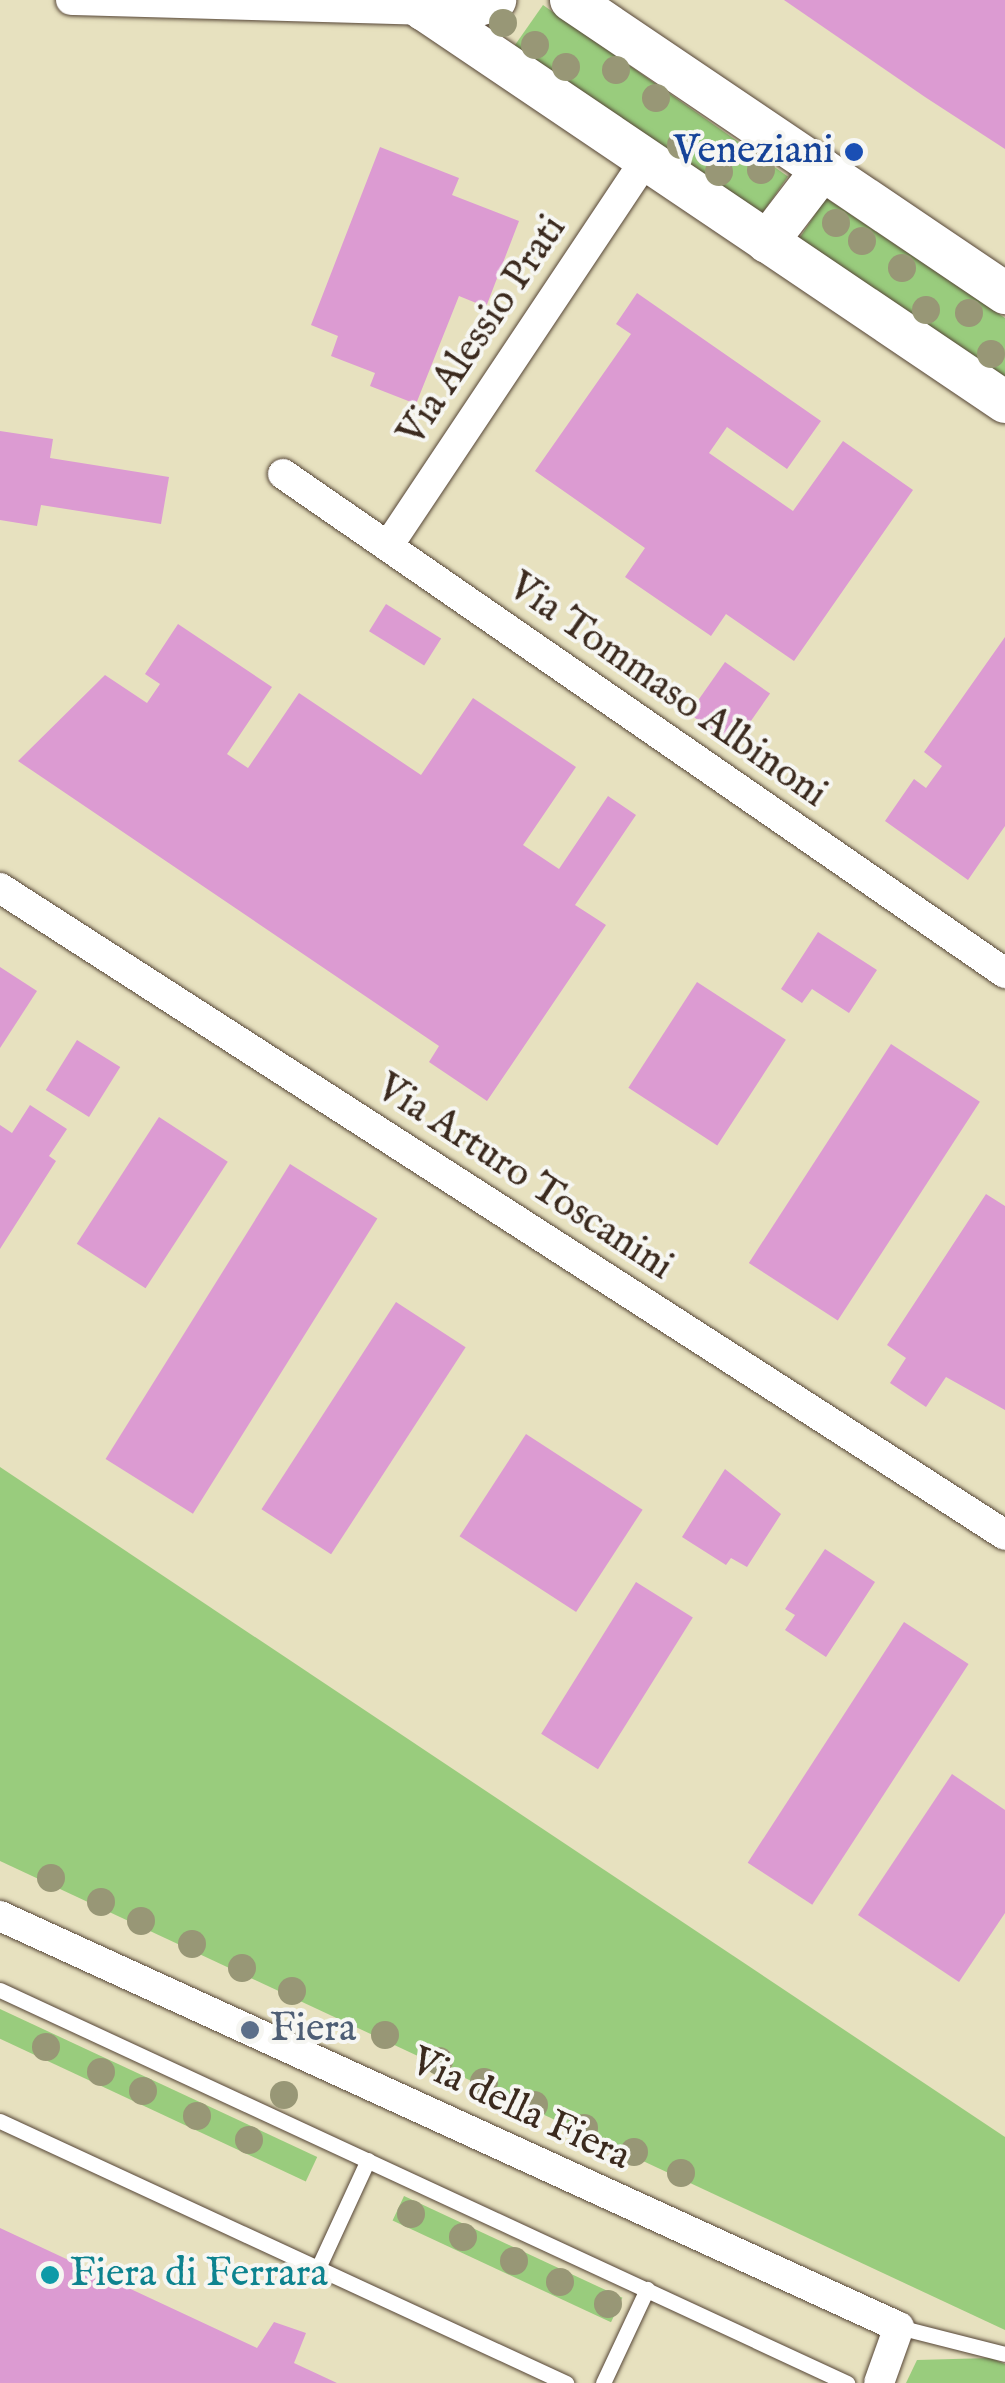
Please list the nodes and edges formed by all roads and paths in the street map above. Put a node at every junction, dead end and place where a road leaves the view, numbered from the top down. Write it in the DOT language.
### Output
graph roads {
  1 [pos="70,0"];
  2 [pos="495,0"];
  3 [pos="571,0"];
  4 [pos="417,5"];
  5 [pos="646,160"];
  6 [pos="822,170"];
  7 [pos="767,242"];
  8 [pos="1005,293"];
  9 [pos="1005,402"];
  10 [pos="283,474"];
  11 [pos="388,546"];
  12 [pos="0,888"];
  13 [pos="1005,973"];
  14 [pos="1005,1535"];
  15 [pos="0,1916"];
  16 [pos="0,1990"];
  17 [pos="0,2121"];
  18 [pos="368,2160"];
  19 [pos="318,2268"];
  20 [pos="648,2288"];
  21 [pos="899,2327"];
  22 [pos="1005,2354"];
  23 [pos="566,2383"];
  24 [pos="603,2383"];
  25 [pos="847,2383"];
  26 [pos="879,2383"];
  1 -- 4 [label="street"];
  2 -- 4 [label="main road"];
  3 -- 6 [label="main road"];
  4 -- 5 [label="main road"];
  5 -- 7 [label="main road"];
  5 -- 11 [label="street, Via Alessio Prati"];
  6 -- 7 [label="main road"];
  6 -- 8 [label="main road"];
  7 -- 9 [label="main road"];
  10 -- 11 [label="street, Via Tommaso Albinoni"];
  11 -- 13 [label="street, Via Tommaso Albinoni"];
  12 -- 14 [label="street, Via Arturo Toscanini"];
  15 -- 21 [label="street, Via della Fiera"];
  16 -- 18 [label="lane"];
  17 -- 19 [label="lane"];
  18 -- 19 [label="lane"];
  18 -- 20 [label="lane"];
  19 -- 23 [label="lane"];
  20 -- 24 [label="lane"];
  20 -- 25 [label="lane"];
  21 -- 22 [label="lane"];
  21 -- 26 [label="street"];
}
